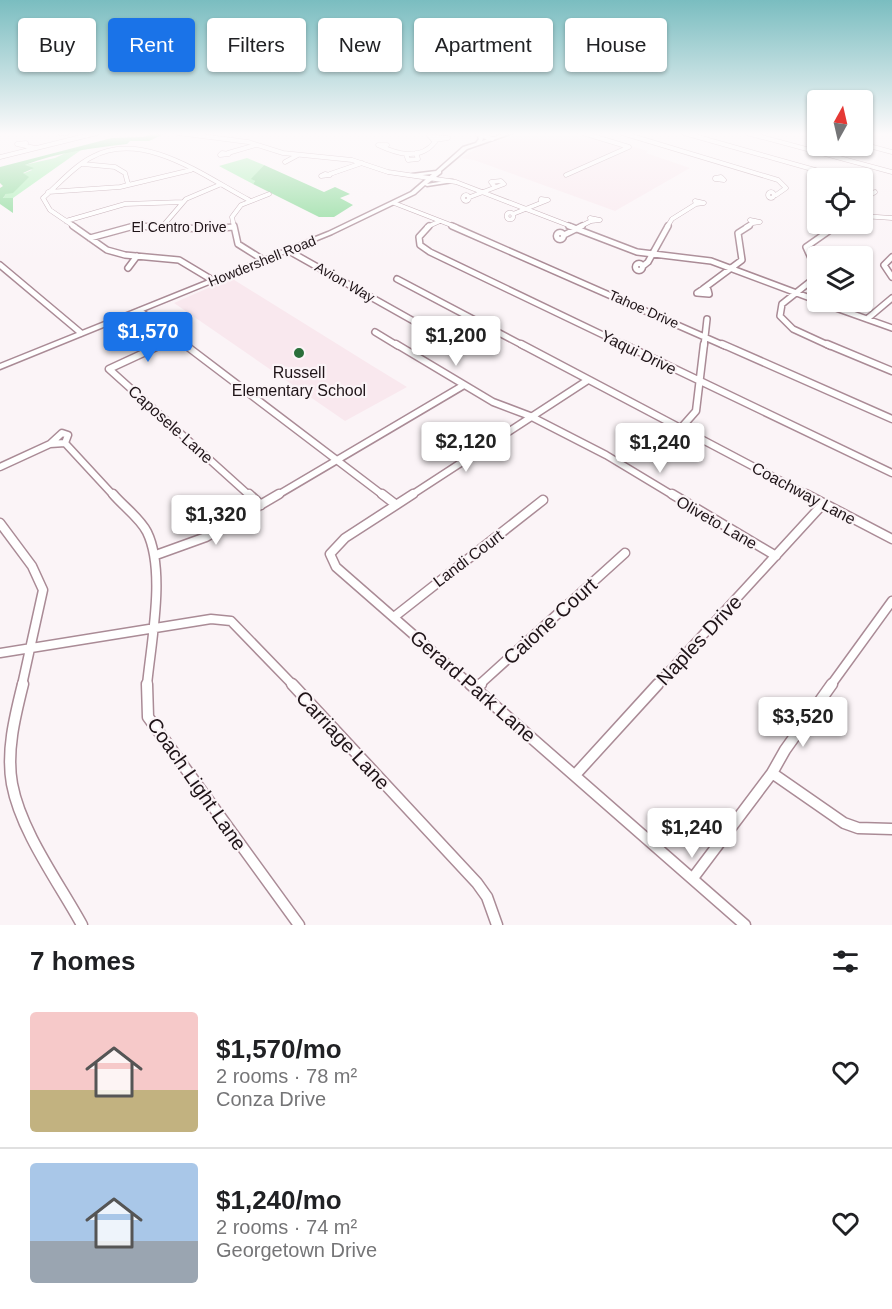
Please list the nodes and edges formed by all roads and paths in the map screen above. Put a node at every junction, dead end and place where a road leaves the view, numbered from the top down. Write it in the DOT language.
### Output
graph roads {
  1 [pos="68,176"];
  2 [pos="126,176"];
  3 [pos="171,176"];
  4 [pos="203,176"];
  5 [pos="414,176"];
  6 [pos="416,176"];
  7 [pos="445,176"];
  8 [pos="726,176"];
  9 [pos="763,176"];
  10 [pos="433,178"];
  11 [pos="722,178"];
  12 [pos="451,181"];
  13 [pos="128,184"];
  14 [pos="219,185"];
  15 [pos="424,186"];
  16 [pos="494,186"];
  17 [pos="483,191"];
  18 [pos="48,192"];
  19 [pos="269,194"];
  20 [pos="776,195"];
  21 [pos="470,197"];
  22 [pos="249,200"];
  23 [pos="183,202"];
  24 [pos="541,202"];
  25 [pos="394,203"];
  26 [pos="696,204"];
  27 [pos="526,208"];
  28 [pos="513,214"];
  29 [pos="873,216"];
  30 [pos="892,218"];
  31 [pos="66,221"];
  32 [pos="440,221"];
  33 [pos="591,221"];
  34 [pos="753,223"];
  35 [pos="162,227"];
  36 [pos="234,227"];
  37 [pos="576,228"];
  38 [pos="825,234"];
  39 [pos="564,235"];
  40 [pos="90,238"];
  41 [pos="289,251"];
  42 [pos="651,255"];
  43 [pos="137,256"];
  44 [pos="892,257"];
  45 [pos="265,261"];
  46 [pos="0,265"];
  47 [pos="643,266"];
  48 [pos="128,268"];
  49 [pos="731,268"];
  50 [pos="892,277"];
  51 [pos="397,279"];
  52 [pos="213,281"];
  53 [pos="703,289"];
  54 [pos="795,293"];
  55 [pos="807,297"];
  56 [pos="892,298"];
  57 [pos="140,311"];
  58 [pos="848,312"];
  59 [pos="707,319"];
  60 [pos="867,319"];
  61 [pos="892,328"];
  62 [pos="375,332"];
  63 [pos="433,332"];
  64 [pos="81,333"];
  65 [pos="705,336"];
  66 [pos="176,338"];
  67 [pos="1,366"];
  68 [pos="892,371"];
  69 [pos="588,380"];
  70 [pos="700,381"];
  71 [pos="464,385"];
  72 [pos="530,416"];
  73 [pos="892,419"];
  74 [pos="681,428"];
  75 [pos="338,460"];
  76 [pos="0,467"];
  77 [pos="892,472"];
  78 [pos="543,500"];
  79 [pos="395,504"];
  80 [pos="823,504"];
  81 [pos="261,505"];
  82 [pos="0,523"];
  83 [pos="892,539"];
  84 [pos="625,553"];
  85 [pos="156,555"];
  86 [pos="776,556"];
  87 [pos="892,601"];
  88 [pos="394,616"];
  89 [pos="153,628"];
  90 [pos="29,648"];
  91 [pos="0,653"];
  92 [pos="475,689"];
  93 [pos="772,772"];
  94 [pos="575,775"];
  95 [pos="892,829"];
  96 [pos="693,878"];
  97 [pos="82,925"];
  98 [pos="299,925"];
  99 [pos="496,925"];
  100 [pos="745,925"];
  1 -- 18 [label="street"];
  2 -- 13 [label="street"];
  3 -- 13 [label="street"];
  4 -- 14 [label="street"];
  5 -- 15 [label="main road"];
  6 -- 10 [label="street"];
  7 -- 12 [label="main road"];
  8 -- 11 [label="street"];
  9 -- 20 [label="street"];
  10 -- 12 [label="street"];
  10 -- 15 [label="main road, Howdershell Road"];
  12 -- 15 [label="main road"];
  12 -- 17 [label="street"];
  13 -- 18 [label="street"];
  14 -- 22 [label="street"];
  14 -- 23 [label="street"];
  15 -- 25 [label="main road, Howdershell Road"];
  16 -- 17 [label="street"];
  17 -- 21 [label="street"];
  17 -- 27 [label="street"];
  18 -- 31 [label="street"];
  19 -- 22 [label="street"];
  22 -- 36 [label="street"];
  23 -- 31 [label="street"];
  23 -- 35 [label="street"];
  24 -- 27 [label="street"];
  25 -- 32 [label="street, Tahoe Drive"];
  25 -- 41 [label="main road, Howdershell Road"];
  26 -- 42 [label="street"];
  27 -- 28 [label="street"];
  27 -- 37 [label="street"];
  29 -- 30 [label="street"];
  31 -- 40 [label="street"];
  32 -- 65 [label="street, Tahoe Drive"];
  32 -- 70 [label="street, Yaqui Drive"];
  33 -- 37 [label="street"];
  34 -- 49 [label="street"];
  35 -- 36 [label="street, El Centro Drive"];
  35 -- 40 [label="street, El Centro Drive"];
  36 -- 45 [label="street"];
  37 -- 39 [label="street"];
  37 -- 42 [label="street"];
  38 -- 54 [label="street"];
  40 -- 43 [label="street"];
  41 -- 45 [label="main road, Howdershell Road"];
  41 -- 63 [label="street, Avion Way"];
  42 -- 47 [label="street"];
  42 -- 49 [label="street"];
  43 -- 48 [label="street"];
  43 -- 52 [label="street"];
  44 -- 50 [label="street"];
  45 -- 52 [label="main road, Howdershell Road"];
  46 -- 64 [label="street"];
  49 -- 53 [label="street"];
  49 -- 54 [label="street"];
  51 -- 69 [label="street, Coachway Lane"];
  52 -- 57 [label="main road, Howdershell Road"];
  54 -- 55 [label="street"];
  54 -- 68 [label="street"];
  56 -- 60 [label="street"];
  57 -- 64 [label="main road, Howdershell Road"];
  57 -- 66 [label="street"];
  58 -- 60 [label="street"];
  59 -- 65 [label="street"];
  60 -- 61 [label="street"];
  62 -- 71 [label="street, Oliveto Lane"];
  64 -- 67 [label="main road, Howdershell Road"];
  65 -- 70 [label="street"];
  65 -- 73 [label="street, Tahoe Drive"];
  66 -- 75 [label="street"];
  66 -- 81 [label="street, Caposele Lane"];
  69 -- 72 [label="street"];
  69 -- 74 [label="street, Coachway Lane"];
  70 -- 74 [label="street"];
  70 -- 77 [label="street, Yaqui Drive"];
  71 -- 72 [label="street, Oliveto Lane"];
  71 -- 75 [label="street"];
  72 -- 79 [label="street"];
  72 -- 86 [label="street, Oliveto Lane"];
  74 -- 80 [label="street, Coachway Lane"];
  75 -- 79 [label="street"];
  75 -- 81 [label="street"];
  76 -- 85 [label="street, Coach Light Lane"];
  78 -- 88 [label="street, Landi Court"];
  79 -- 88 [label="street, Gerard Park Lane"];
  80 -- 83 [label="street, Coachway Lane"];
  80 -- 86 [label="street, Naples Drive"];
  81 -- 85 [label="street"];
  82 -- 90 [label="street"];
  84 -- 92 [label="street, Caione Court"];
  85 -- 89 [label="street, Coach Light Lane"];
  86 -- 94 [label="street, Naples Drive"];
  87 -- 93 [label="street"];
  88 -- 92 [label="street, Gerard Park Lane"];
  89 -- 90 [label="street, Carriage Lane"];
  89 -- 98 [label="street, Coach Light Lane"];
  89 -- 99 [label="street, Carriage Lane"];
  90 -- 91 [label="street, Carriage Lane"];
  90 -- 97 [label="street"];
  92 -- 94 [label="street, Gerard Park Lane"];
  93 -- 95 [label="street"];
  93 -- 96 [label="street"];
  94 -- 96 [label="street, Gerard Park Lane"];
  96 -- 100 [label="street, Gerard Park Lane"];
}
